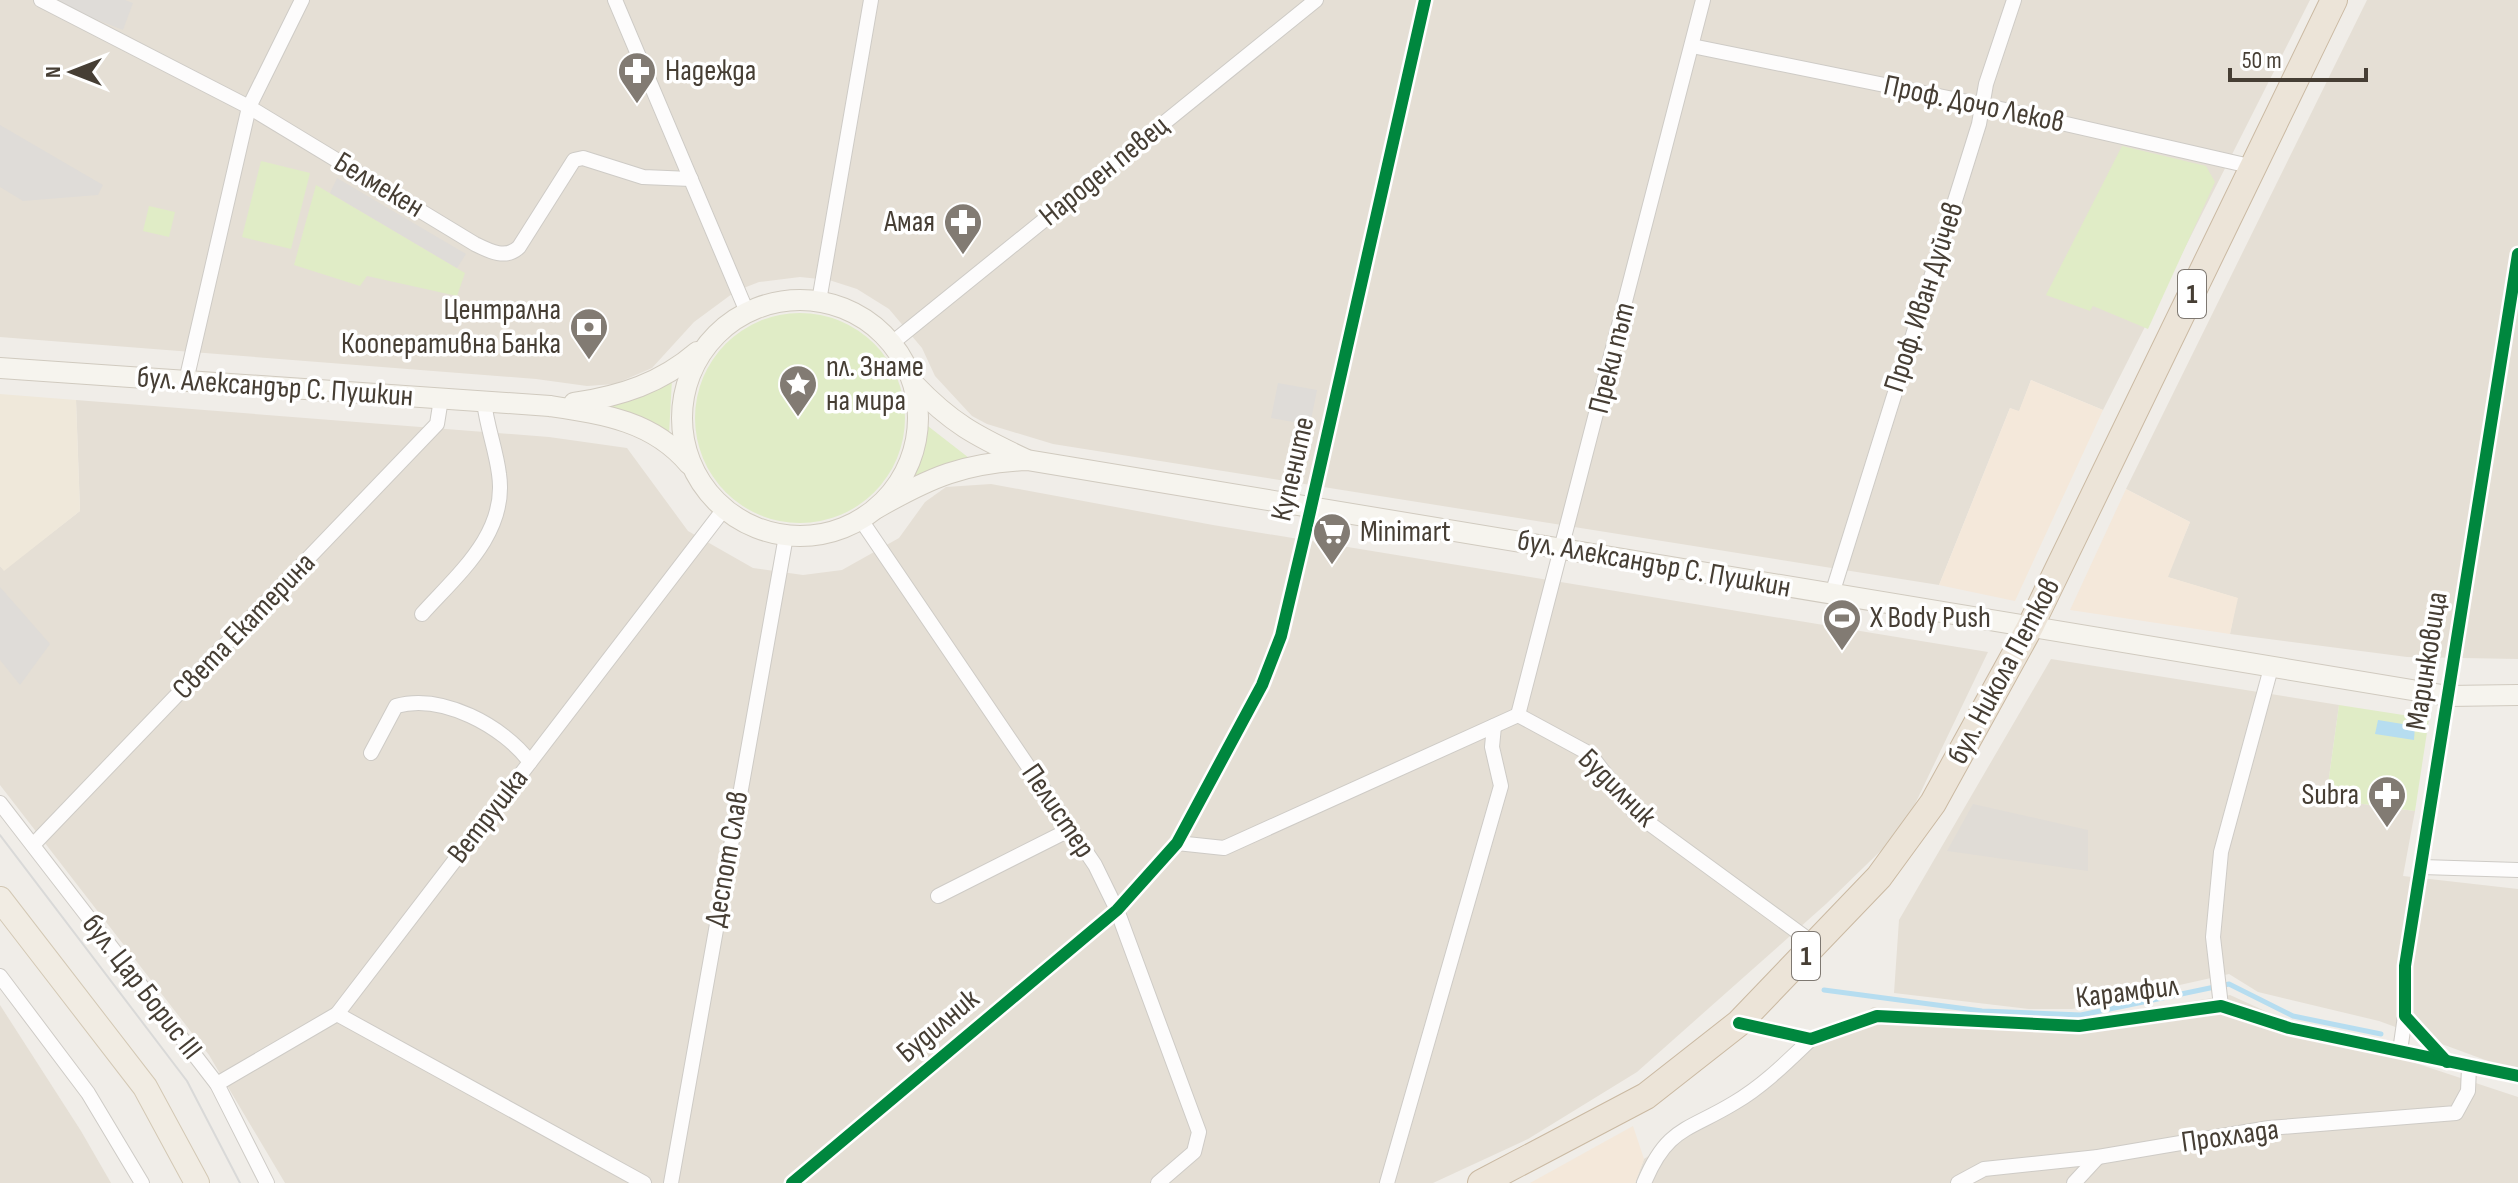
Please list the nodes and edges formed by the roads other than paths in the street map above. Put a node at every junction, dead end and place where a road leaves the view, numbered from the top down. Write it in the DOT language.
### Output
graph roads {
  1 [pos="41,0"];
  2 [pos="302,0"];
  3 [pos="615,0"];
  4 [pos="871,0"];
  5 [pos="1316,0"];
  6 [pos="1425,0"];
  7 [pos="1703,0"];
  8 [pos="2014,0"];
  9 [pos="2334,0"];
  10 [pos="1692,46"];
  11 [pos="1983,105"];
  12 [pos="249,107"];
  13 [pos="2254,167"];
  14 [pos="691,179"];
  15 [pos="2518,254"];
  16 [pos="819,301"];
  17 [pos="747,312"];
  18 [pos="709,341"];
  19 [pos="892,343"];
  20 [pos="0,368"];
  21 [pos="186,381"];
  22 [pos="914,384"];
  23 [pos="441,399"];
  24 [pos="484,402"];
  25 [pos="550,406"];
  26 [pos="1027,460"];
  27 [pos="694,470"];
  28 [pos="1311,507"];
  29 [pos="724,509"];
  30 [pos="869,514"];
  31 [pos="786,536"];
  32 [pos="1563,548"];
  33 [pos="1832,594"];
  34 [pos="422,614"];
  35 [pos="2030,627"];
  36 [pos="2271,668"];
  37 [pos="2518,695"];
  38 [pos="2448,696"];
  39 [pos="1518,715"];
  40 [pos="1494,726"];
  41 [pos="371,753"];
  42 [pos="530,762"];
  43 [pos="0,803"];
  44 [pos="1071,829"];
  45 [pos="1177,843"];
  46 [pos="33,845"];
  47 [pos="2422,867"];
  48 [pos="2518,870"];
  49 [pos="938,896"];
  50 [pos="0,899"];
  51 [pos="1117,910"];
  52 [pos="1817,946"];
  53 [pos="0,976"];
  54 [pos="2221,1006"];
  55 [pos="337,1014"];
  56 [pos="2405,1016"];
  57 [pos="1739,1023"];
  58 [pos="1811,1039"];
  59 [pos="2400,1051"];
  60 [pos="2447,1062"];
  61 [pos="2469,1067"];
  62 [pos="2518,1076"];
  63 [pos="217,1084"];
  64 [pos="2098,1157"];
  65 [pos="142,1183"];
  66 [pos="197,1183"];
  67 [pos="267,1183"];
  68 [pos="644,1183"];
  69 [pos="671,1183"];
  70 [pos="792,1183"];
  71 [pos="1158,1183"];
  72 [pos="1387,1183"];
  73 [pos="1481,1183"];
  74 [pos="1644,1183"];
  75 [pos="1958,1183"];
  76 [pos="2074,1183"];
  1 -- 12 [label="street, Белмекен"];
  2 -- 12 [label="street"];
  3 -- 14 [label="street"];
  4 -- 16 [label="street"];
  5 -- 19 [label="street, Народен певец"];
  6 -- 28 [label="street, Купените"];
  7 -- 10 [label="street, Преки път"];
  8 -- 11 [label="street, Проф. Иван Дуйчев"];
  9 -- 13 [label="highway, бул. Никола Петков / 1"];
  10 -- 11 [label="street, Проф. Дочо Леков"];
  10 -- 32 [label="street, Преки път"];
  11 -- 13 [label="street, Проф. Дочо Леков"];
  11 -- 33 [label="street, Проф. Иван Дуйчев"];
  12 -- 14 [label="street, Белмекен"];
  12 -- 21 [label="street"];
  13 -- 35 [label="highway, бул. Никола Петков / 1"];
  14 -- 17 [label="street"];
  15 -- 38 [label="street, Маринковица"];
  16 -- 17 [label="main road"];
  16 -- 19 [label="main road"];
  17 -- 18 [label="main road"];
  18 -- 25 [label="main road, бул. Александър С. Пушкин"];
  18 -- 27 [label="main road"];
  19 -- 22 [label="main road"];
  20 -- 21 [label="main road, бул. Александър С. Пушкин"];
  21 -- 23 [label="main road, бул. Александър С. Пушкин"];
  22 -- 26 [label="main road, бул. Александър С. Пушкин"];
  22 -- 30 [label="main road"];
  23 -- 24 [label="main road, бул. Александър С. Пушкин"];
  23 -- 46 [label="street, Света Екатерина"];
  24 -- 25 [label="main road, бул. Александър С. Пушкин"];
  24 -- 34 [label="street"];
  25 -- 27 [label="main road, бул. Александър С. Пушкин"];
  26 -- 28 [label="main road, бул. Александър С. Пушкин"];
  26 -- 30 [label="main road, бул. Александър С. Пушкин"];
  27 -- 29 [label="main road"];
  28 -- 32 [label="main road, бул. Александър С. Пушкин"];
  28 -- 45 [label="street, Купените"];
  29 -- 31 [label="main road"];
  29 -- 42 [label="street, Ветрушка"];
  30 -- 31 [label="main road"];
  30 -- 44 [label="street, Пелистер"];
  31 -- 69 [label="street, Деспот Слав"];
  32 -- 33 [label="main road, бул. Александър С. Пушкин"];
  32 -- 39 [label="street, Преки път"];
  33 -- 35 [label="main road, бул. Александър С. Пушкин"];
  35 -- 36 [label="main road, бул. Александър С. Пушкин"];
  35 -- 52 [label="highway, бул. Никола Петков / 1"];
  36 -- 38 [label="main road, бул. Александър С. Пушкин"];
  36 -- 54 [label="street"];
  37 -- 38 [label="main road, бул. Александър С. Пушкин"];
  38 -- 47 [label="street, Маринковица"];
  39 -- 40 [label="street"];
  39 -- 52 [label="street, Будилник"];
  40 -- 45 [label="street"];
  40 -- 72 [label="street"];
  41 -- 42 [label="street"];
  42 -- 55 [label="street, Ветрушка"];
  43 -- 46 [label="street, бул. Цар Борис III"];
  44 -- 49 [label="street"];
  44 -- 51 [label="street, Пелистер"];
  45 -- 51 [label="street, Купените"];
  46 -- 63 [label="street, бул. Цар Борис III"];
  47 -- 48 [label="street"];
  47 -- 56 [label="street, Маринковица"];
  50 -- 66 [label="main road, бул. Цар Борис III"];
  51 -- 70 [label="street, Будилник"];
  51 -- 71 [label="street, Пелистер"];
  52 -- 57 [label="highway, бул. Никола Петков / 1"];
  53 -- 65 [label="street"];
  54 -- 58 [label="street, Карамфил"];
  54 -- 59 [label="street, Карамфил"];
  55 -- 63 [label="street, Ветрушка"];
  55 -- 68 [label="street"];
  56 -- 59 [label="street, Маринковица"];
  56 -- 60 [label="street"];
  57 -- 58 [label="street"];
  57 -- 73 [label="highway, бул. Никола Петков / 1"];
  58 -- 74 [label="street"];
  59 -- 60 [label="street, Карамфил"];
  60 -- 61 [label="street, Карамфил"];
  61 -- 62 [label="street, Карамфил"];
  61 -- 64 [label="street, Прохлада"];
  63 -- 67 [label="street, бул. Цар Борис III"];
  64 -- 75 [label="street, Прохлада"];
  64 -- 76 [label="street"];
}
